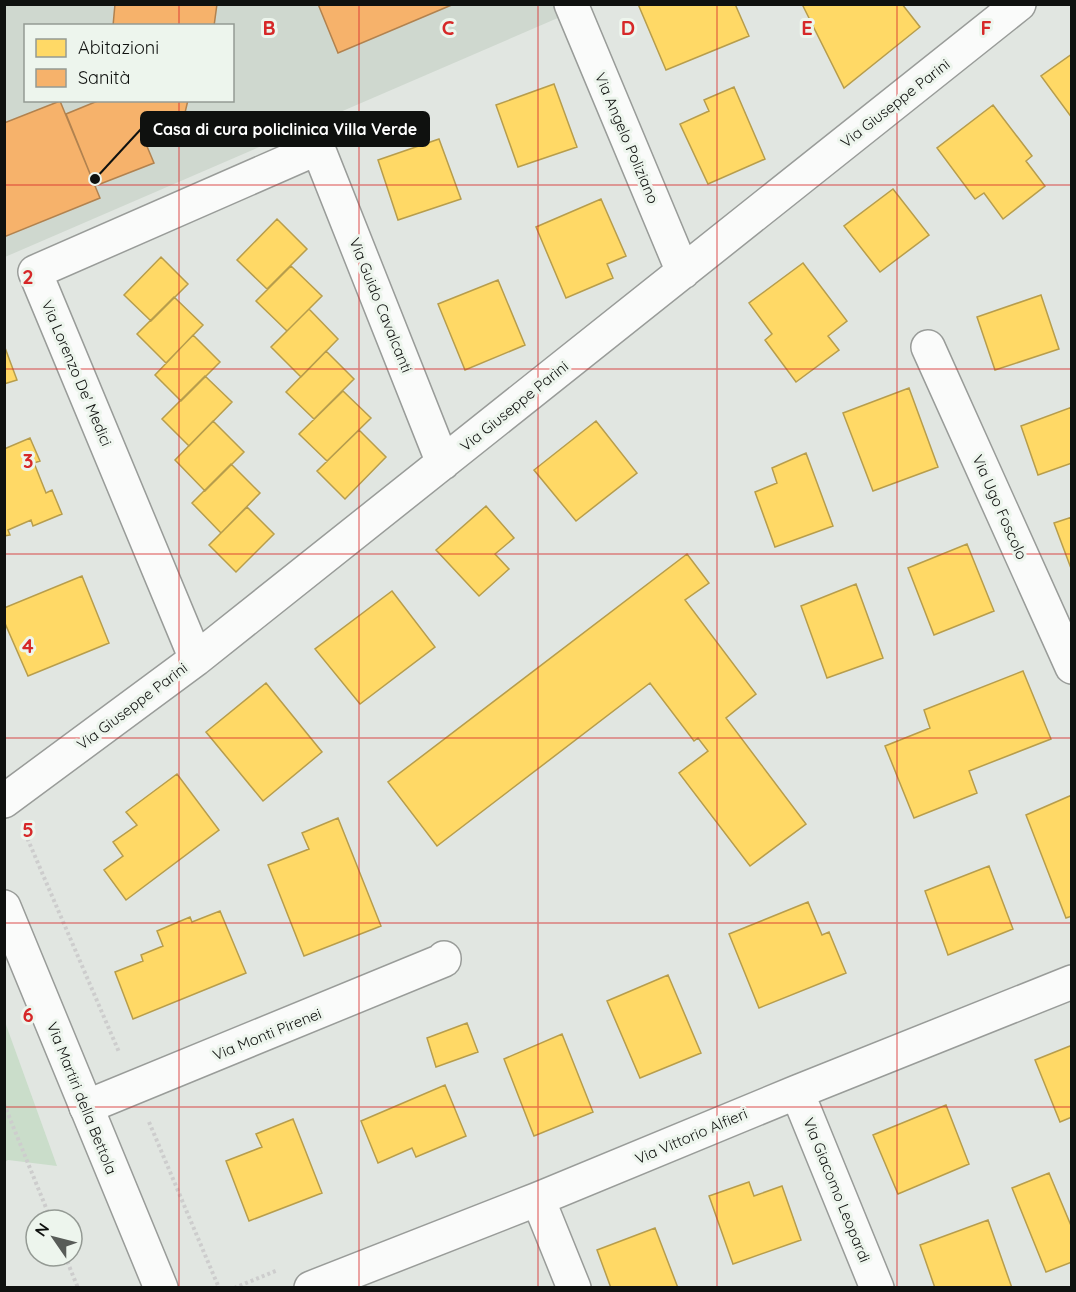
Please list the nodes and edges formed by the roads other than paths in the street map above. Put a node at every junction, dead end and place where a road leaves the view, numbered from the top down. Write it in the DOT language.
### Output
graph roads {
  1 [pos="571,4"];
  2 [pos="1019,4"];
  3 [pos="318,148"];
  4 [pos="683,272"];
  5 [pos="928,347"];
  6 [pos="443,463"];
  7 [pos="196,659"];
  8 [pos="1071,667"];
  9 [pos="7,799"];
  10 [pos="4,908"];
  11 [pos="444,958"];
  12 [pos="1071,982"];
  13 [pos="797,1092"];
  14 [pos="86,1107"];
  15 [pos="538,1199"];
  16 [pos="161,1287"];
  17 [pos="311,1287"];
  18 [pos="574,1287"];
  19 [pos="877,1287"];
  1 -- 4 [label="street, Via Angelo Poliziano"];
  2 -- 4 [label="street, Via Giuseppe Parini"];
  3 -- 6 [label="street, Via Guido Cavalcanti"];
  3 -- 7 [label="street, Via Lorenzo De' Medici"];
  4 -- 6 [label="street, Via Giuseppe Parini"];
  5 -- 8 [label="street, Via Ugo Foscolo"];
  6 -- 7 [label="street, Via Giuseppe Parini"];
  7 -- 9 [label="street, Via Giuseppe Parini"];
  10 -- 14 [label="street, Via Martiri della Bettola"];
  11 -- 14 [label="street, Via Monti Pirenei"];
  12 -- 13 [label="street, Via Vittorio Alfieri"];
  13 -- 15 [label="street, Via Vittorio Alfieri"];
  13 -- 19 [label="street, Via Giacomo Leopardi"];
  14 -- 16 [label="street, Via Martiri della Bettola"];
  15 -- 17 [label="street, Via Vittorio Alfieri"];
  15 -- 18 [label="street"];
}
